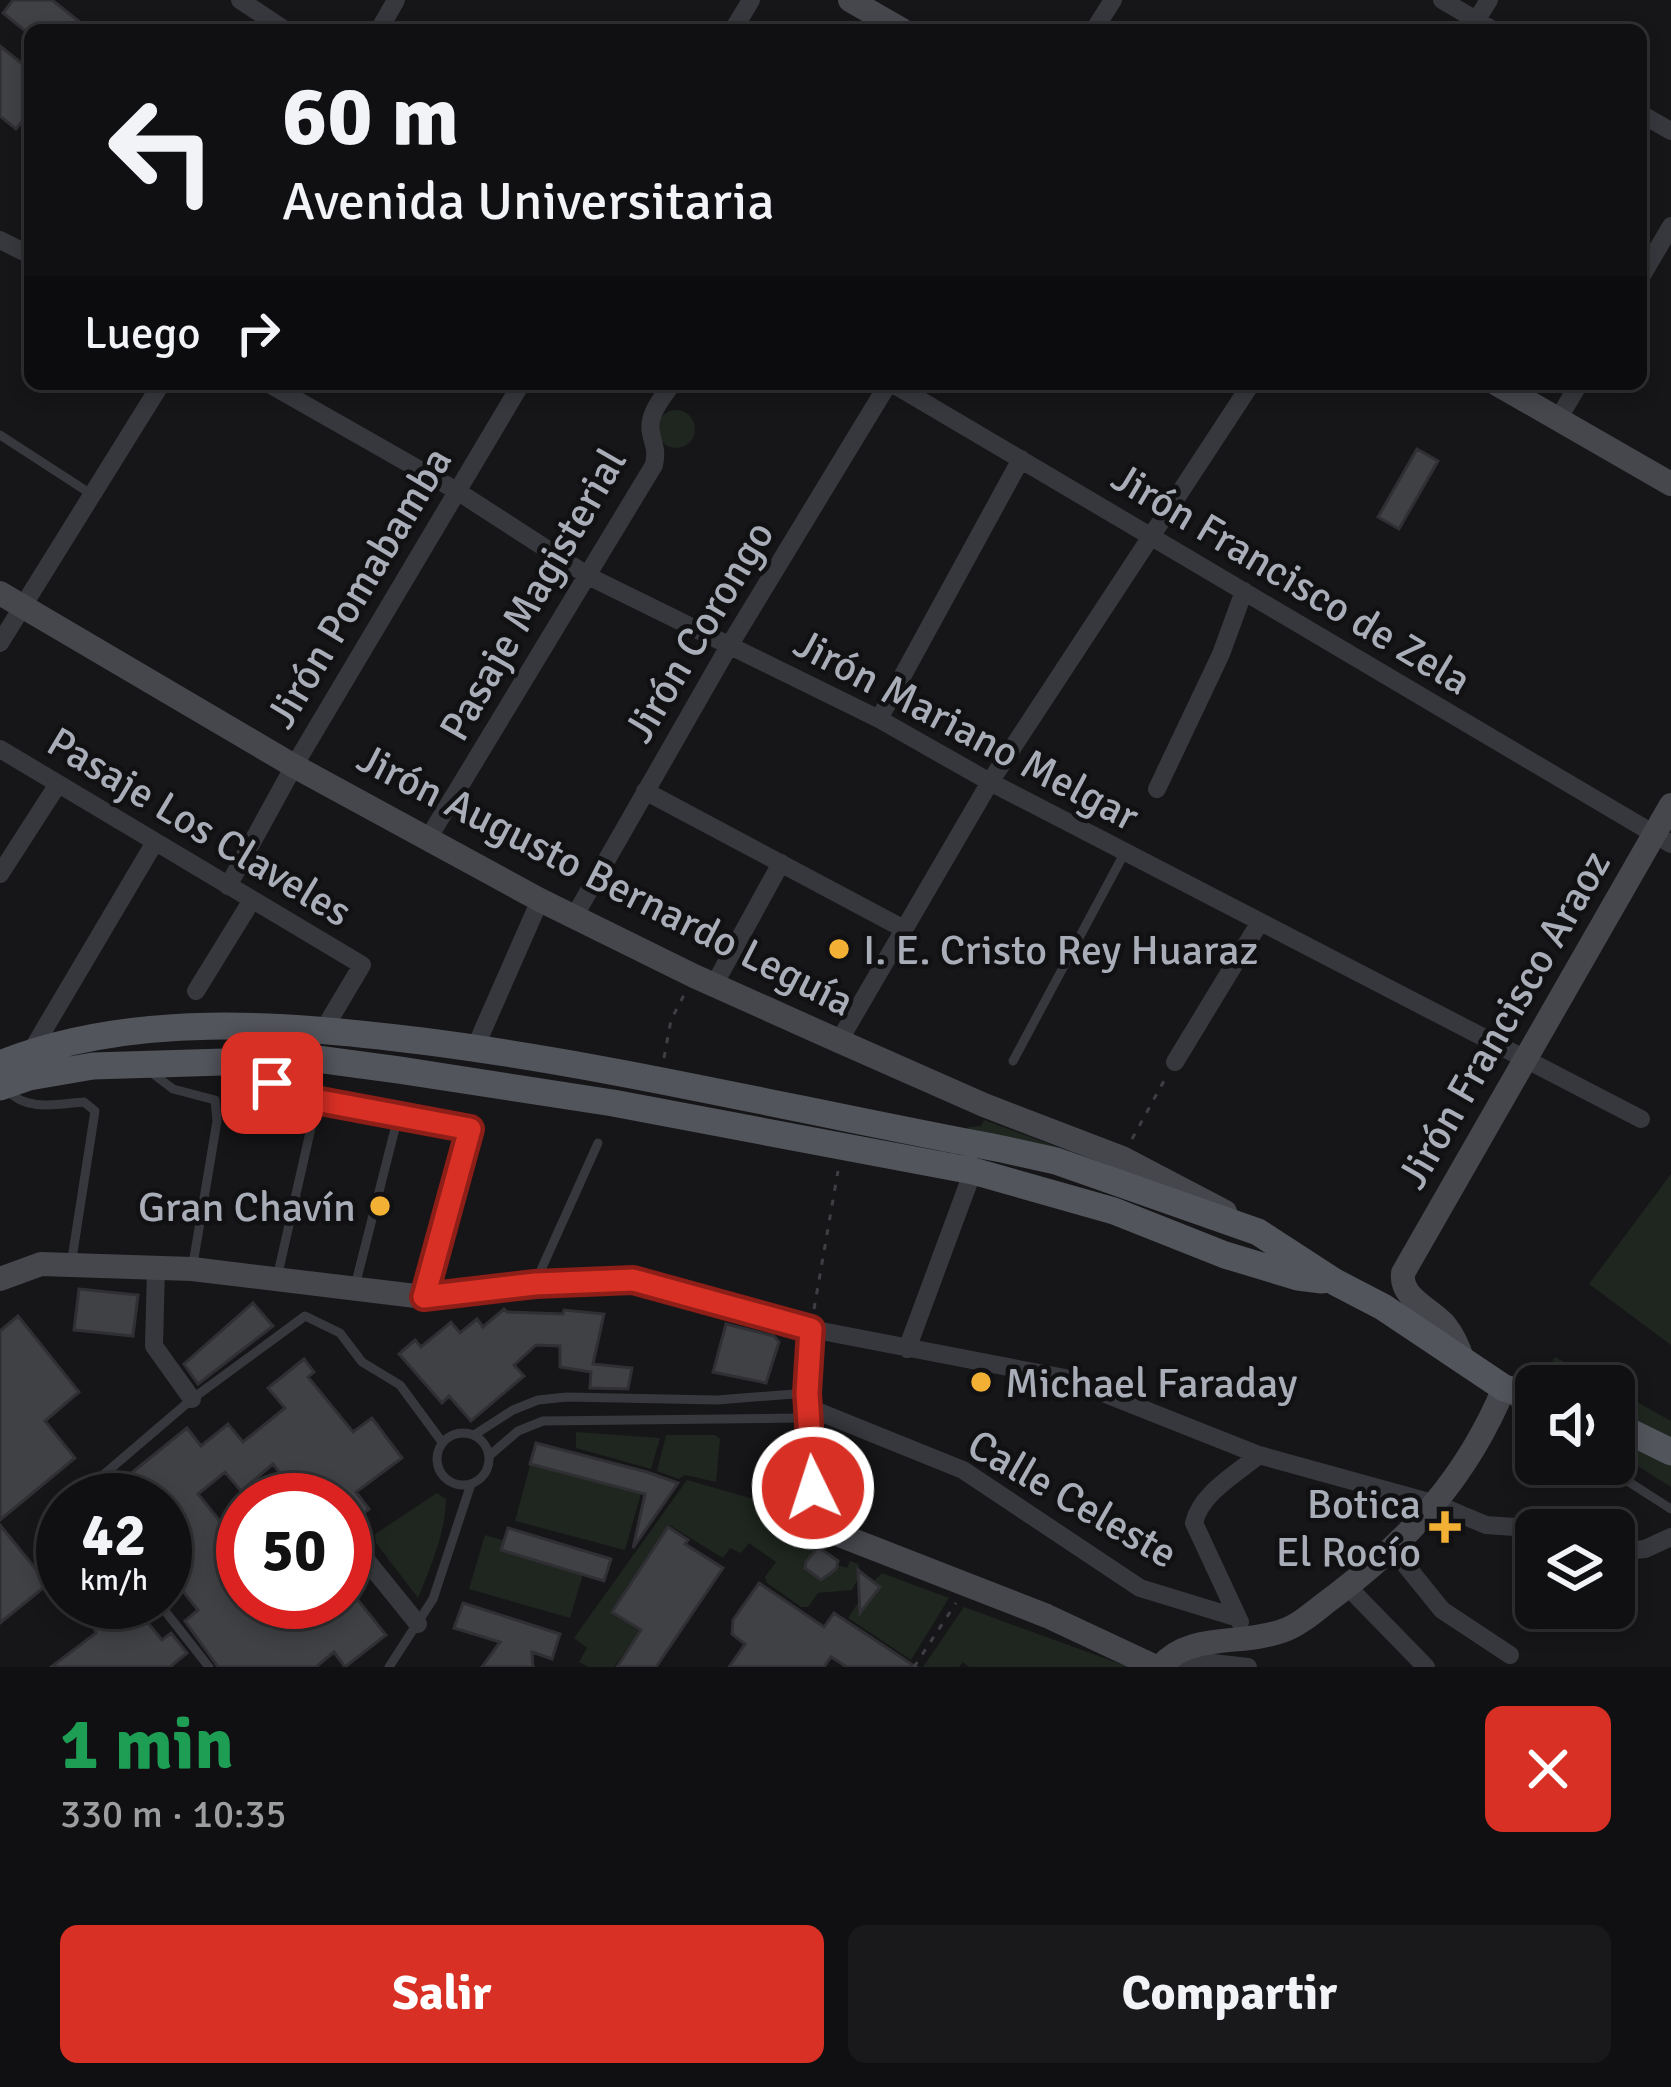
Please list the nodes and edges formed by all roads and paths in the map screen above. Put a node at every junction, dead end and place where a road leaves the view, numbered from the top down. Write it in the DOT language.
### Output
graph roads {
  1 [pos="240,0"];
  2 [pos="850,0"];
  3 [pos="1442,0"];
  4 [pos="276,24"];
  5 [pos="892,24"];
  6 [pos="1476,24"];
  7 [pos="1671,226"];
  8 [pos="1647,267"];
  9 [pos="157,390"];
  10 [pos="280,390"];
  11 [pos="517,390"];
  12 [pos="668,390"];
  13 [pos="887,390"];
  14 [pos="901,390"];
  15 [pos="1247,390"];
  16 [pos="1507,390"];
  17 [pos="1575,390"];
  18 [pos="1558,419"];
  19 [pos="0,435"];
  20 [pos="1021,459"];
  21 [pos="1671,484"];
  22 [pos="458,490"];
  23 [pos="92,495"];
  24 [pos="1152,538"];
  25 [pos="590,577"];
  26 [pos="1244,591"];
  27 [pos="0,593"];
  28 [pos="23,607"];
  29 [pos="0,643"];
  30 [pos="729,646"];
  31 [pos="879,719"];
  32 [pos="0,749"];
  33 [pos="295,766"];
  34 [pos="990,782"];
  35 [pos="58,784"];
  36 [pos="1157,790"];
  37 [pos="645,791"];
  38 [pos="1671,805"];
  39 [pos="429,837"];
  40 [pos="1662,840"];
  41 [pos="154,842"];
  42 [pos="1125,852"];
  43 [pos="782,863"];
  44 [pos="0,874"];
  45 [pos="228,886"];
  46 [pos="252,900"];
  47 [pos="540,900"];
  48 [pos="574,917"];
  49 [pos="1260,922"];
  50 [pos="904,929"];
  51 [pos="704,981"];
  52 [pos="196,991"];
  53 [pos="324,1029"];
  54 [pos="839,1041"];
  55 [pos="475,1048"];
  56 [pos="1525,1057"];
  57 [pos="254,1060"];
  58 [pos="1013,1061"];
  59 [pos="1175,1062"];
  60 [pos="141,1064"];
  61 [pos="10,1074"];
  62 [pos="660,1078"];
  63 [pos="398,1117"];
  64 [pos="313,1119"];
  65 [pos="1641,1120"];
  66 [pos="598,1143"];
  67 [pos="843,1144"];
  68 [pos="973,1158"];
  69 [pos="1122,1158"];
  70 [pos="1258,1232"];
  71 [pos="70,1265"];
  72 [pos="156,1268"];
  73 [pos="192,1269"];
  74 [pos="277,1278"];
  75 [pos="0,1279"];
  76 [pos="1335,1282"];
  77 [pos="535,1284"];
  78 [pos="353,1291"];
  79 [pos="424,1297"];
  80 [pos="811,1329"];
  81 [pos="907,1349"];
  82 [pos="1455,1356"];
  83 [pos="1504,1388"];
  84 [pos="1515,1391"];
  85 [pos="193,1399"];
  86 [pos="807,1406"];
  87 [pos="1515,1406"];
  88 [pos="1635,1434"];
  89 [pos="474,1435"];
  90 [pos="442,1442"];
  91 [pos="1671,1452"];
  92 [pos="1258,1455"];
  93 [pos="489,1456"];
  94 [pos="106,1473"];
  95 [pos="471,1484"];
  96 [pos="1634,1485"];
  97 [pos="1436,1504"];
  98 [pos="1671,1509"];
  99 [pos="1515,1527"];
  100 [pos="1671,1537"];
  101 [pos="1390,1547"];
  102 [pos="1635,1550"];
  103 [pos="372,1567"];
  104 [pos="1346,1586"];
  105 [pos="958,1599"];
  106 [pos="418,1624"];
  107 [pos="1244,1628"];
  108 [pos="179,1629"];
  109 [pos="1510,1654"];
  110 [pos="1160,1660"];
  111 [pos="209,1667"];
  112 [pos="389,1667"];
  113 [pos="914,1667"];
  114 [pos="1248,1667"];
  115 [pos="1426,1667"];
  1 -- 4 [label="street"];
  2 -- 5 [label="main road"];
  3 -- 6 [label="street"];
  7 -- 8 [label="street"];
  9 -- 23 [label="street"];
  10 -- 22 [label="street, Jirón Mariano Melgar"];
  11 -- 22 [label="street, Jirón Pomabamba"];
  12 -- 25 [label="street, Pasaje Magisterial"];
  13 -- 30 [label="street, Jirón Corongo"];
  14 -- 20 [label="street, Jirón Francisco de Zela"];
  15 -- 24 [label="street"];
  16 -- 18 [label="main road"];
  17 -- 18 [label="street"];
  18 -- 21 [label="main road"];
  19 -- 23 [label="lane"];
  20 -- 24 [label="street, Jirón Francisco de Zela"];
  20 -- 31 [label="street"];
  22 -- 25 [label="street, Jirón Mariano Melgar"];
  22 -- 33 [label="street, Jirón Pomabamba"];
  23 -- 28 [label="street"];
  24 -- 26 [label="street, Jirón Francisco de Zela"];
  24 -- 34 [label="street"];
  25 -- 30 [label="street, Jirón Mariano Melgar"];
  25 -- 39 [label="street, Pasaje Magisterial"];
  26 -- 36 [label="street"];
  26 -- 40 [label="street, Jirón Francisco de Zela"];
  27 -- 28 [label="main road, Jirón Augusto Bernardo Leguía"];
  28 -- 29 [label="street"];
  28 -- 33 [label="main road, Jirón Augusto Bernardo Leguía"];
  30 -- 31 [label="street, Jirón Mariano Melgar"];
  30 -- 37 [label="street, Jirón Corongo"];
  31 -- 34 [label="street, Jirón Mariano Melgar"];
  32 -- 35 [label="street, Pasaje Los Claveles"];
  33 -- 39 [label="main road, Jirón Augusto Bernardo Leguía"];
  33 -- 45 [label="street, Jirón Pomabamba"];
  34 -- 42 [label="street, Jirón Mariano Melgar"];
  34 -- 50 [label="street"];
  35 -- 41 [label="street, Pasaje Los Claveles"];
  35 -- 44 [label="street"];
  37 -- 43 [label="street"];
  37 -- 48 [label="street, Jirón Corongo"];
  38 -- 40 [label="main road, Jirón Francisco Araoz"];
  39 -- 47 [label="main road, Jirón Augusto Bernardo Leguía"];
  40 -- 56 [label="main road, Jirón Francisco Araoz"];
  41 -- 45 [label="street, Pasaje Los Claveles"];
  41 -- 61 [label="street"];
  42 -- 49 [label="street, Jirón Mariano Melgar"];
  42 -- 58 [label="lane"];
  43 -- 50 [label="street"];
  43 -- 51 [label="street"];
  45 -- 46 [label="street, Pasaje Los Claveles"];
  46 -- 52 [label="street"];
  46 -- 53 [label="street, Pasaje Los Claveles"];
  47 -- 48 [label="main road, Jirón Augusto Bernardo Leguía"];
  47 -- 55 [label="street"];
  48 -- 51 [label="main road, Jirón Augusto Bernardo Leguía"];
  49 -- 56 [label="street, Jirón Mariano Melgar"];
  49 -- 59 [label="street"];
  50 -- 54 [label="street"];
  51 -- 54 [label="main road, Jirón Augusto Bernardo Leguía"];
  51 -- 62 [label="path"];
  53 -- 55 [label="main road"];
  53 -- 61 [label="main road"];
  54 -- 69 [label="main road, Jirón Augusto Bernardo Leguía"];
  55 -- 62 [label="main road"];
  56 -- 65 [label="street, Jirón Mariano Melgar"];
  56 -- 82 [label="main road, Jirón Francisco Araoz"];
  57 -- 60 [label="main road"];
  57 -- 63 [label="lane"];
  57 -- 67 [label="main road"];
  59 -- 69 [label="path"];
  60 -- 61 [label="main road"];
  60 -- 73 [label="lane"];
  61 -- 71 [label="lane"];
  62 -- 68 [label="main road"];
  63 -- 78 [label="lane"];
  63 -- 79 [label="lane"];
  64 -- 74 [label="lane"];
  66 -- 77 [label="lane"];
  67 -- 68 [label="main road"];
  67 -- 80 [label="path"];
  68 -- 70 [label="main road"];
  68 -- 76 [label="main road"];
  68 -- 81 [label="street"];
  69 -- 70 [label="main road, Jirón Augusto Bernardo Leguía"];
  70 -- 76 [label="main road"];
  71 -- 72 [label="main road"];
  71 -- 75 [label="main road"];
  72 -- 73 [label="main road"];
  72 -- 85 [label="street"];
  73 -- 74 [label="main road"];
  74 -- 78 [label="main road"];
  76 -- 82 [label="main road"];
  77 -- 79 [label="main road"];
  77 -- 80 [label="main road"];
  78 -- 79 [label="main road"];
  80 -- 81 [label="street"];
  80 -- 86 [label="main road"];
  81 -- 92 [label="street"];
  82 -- 83 [label="main road"];
  83 -- 84 [label="main road"];
  83 -- 87 [label="lane"];
  83 -- 97 [label="main road"];
  85 -- 90 [label="lane"];
  85 -- 94 [label="lane"];
  86 -- 89 [label="lane"];
  86 -- 93 [label="lane"];
  86 -- 107 [label="street, Calle Celeste"];
  86 -- 110 [label="main road"];
  88 -- 91 [label="main road"];
  89 -- 90 [label="lane"];
  89 -- 93 [label="lane"];
  90 -- 95 [label="lane"];
  92 -- 97 [label="street"];
  92 -- 107 [label="street"];
  93 -- 95 [label="lane"];
  95 -- 106 [label="lane"];
  96 -- 98 [label="lane"];
  97 -- 99 [label="street"];
  97 -- 101 [label="main road"];
  100 -- 102 [label="street"];
  101 -- 104 [label="main road"];
  101 -- 109 [label="street"];
  103 -- 106 [label="street"];
  104 -- 107 [label="main road"];
  104 -- 115 [label="street"];
  105 -- 113 [label="path"];
  106 -- 112 [label="lane"];
  107 -- 110 [label="main road"];
  108 -- 111 [label="lane"];
  110 -- 114 [label="street"];
}
